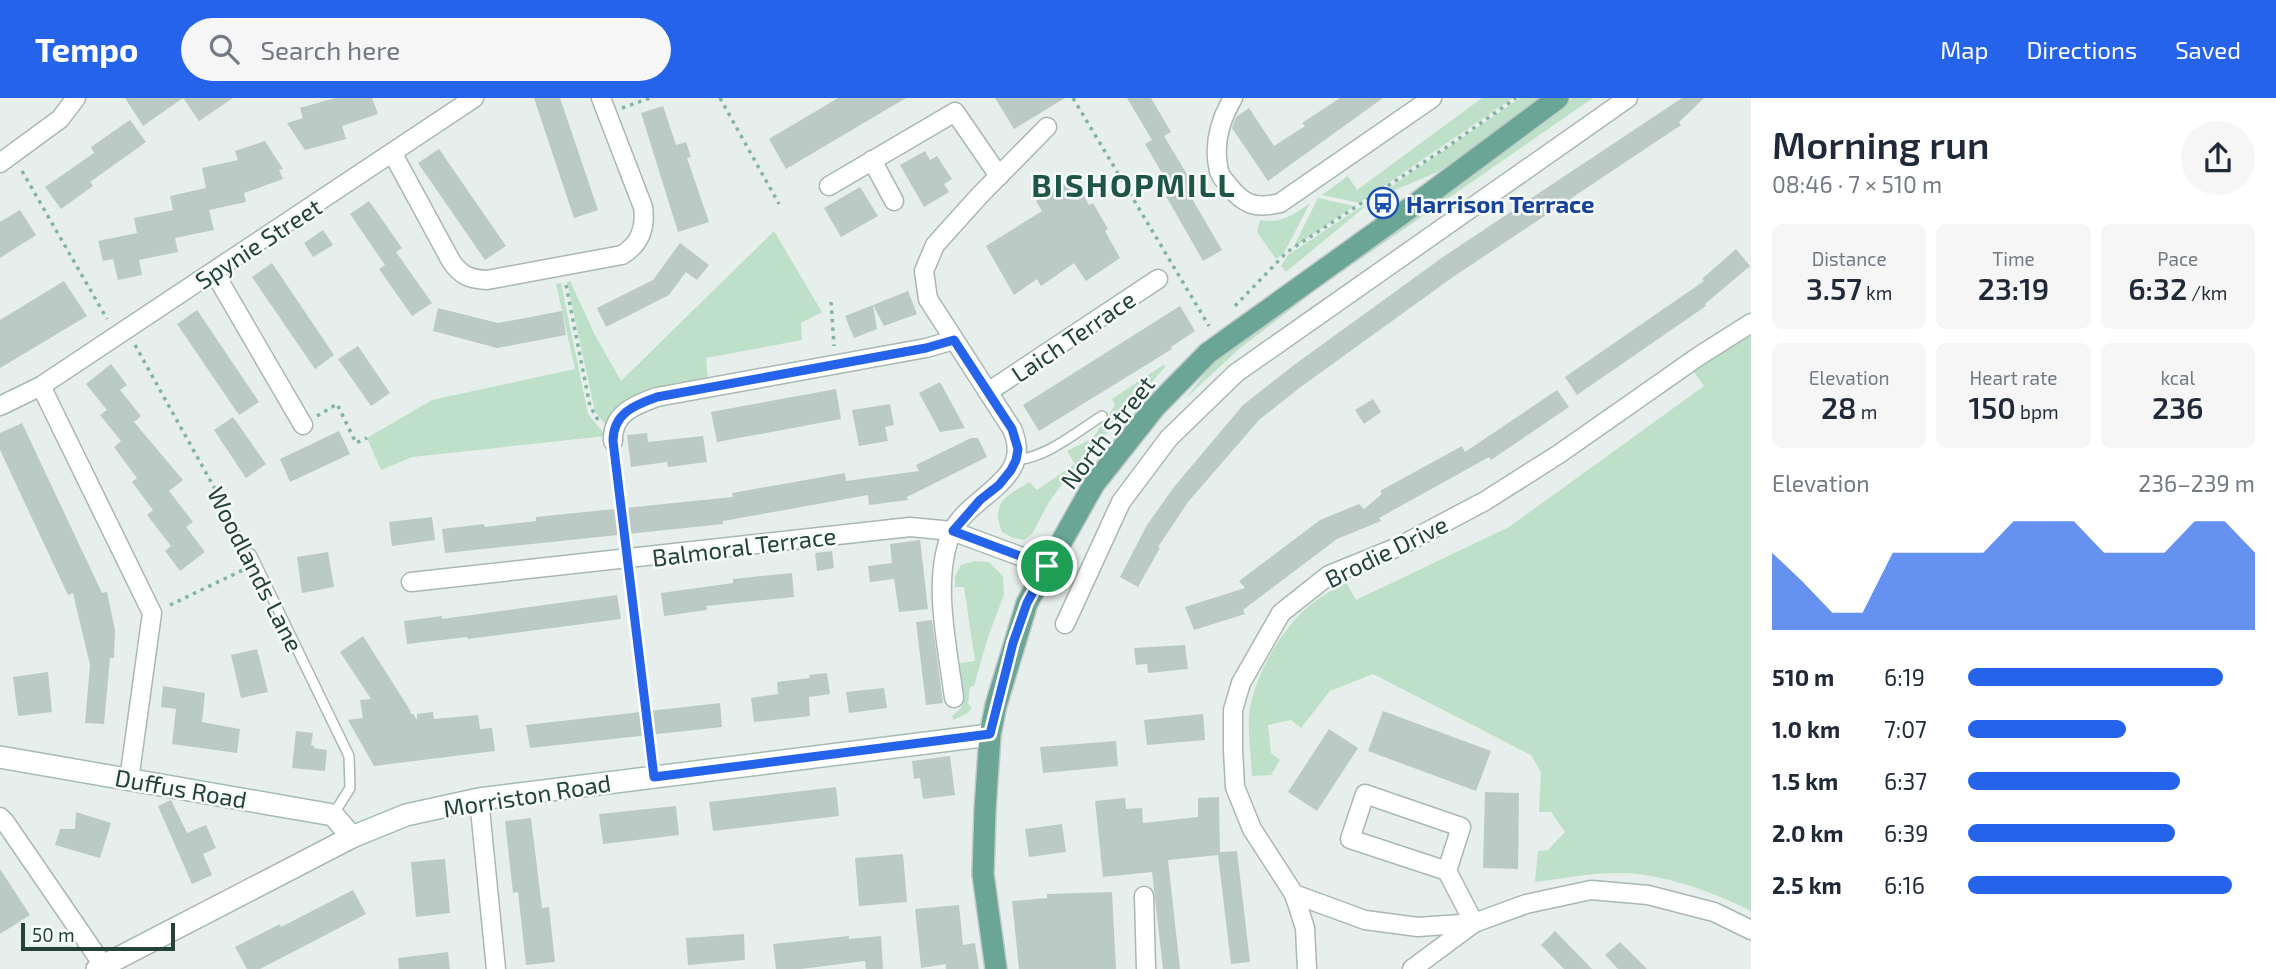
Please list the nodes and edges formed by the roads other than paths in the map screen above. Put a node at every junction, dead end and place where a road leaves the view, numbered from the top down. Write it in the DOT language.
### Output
graph roads {
  1 [pos="76,98"];
  2 [pos="474,98"];
  3 [pos="1233,98"];
  4 [pos="1432,98"];
  5 [pos="1558,98"];
  6 [pos="1628,98"];
  7 [pos="604,106"];
  8 [pos="1047,127"];
  9 [pos="393,154"];
  10 [pos="5,159"];
  11 [pos="872,160"];
  12 [pos="999,176"];
  13 [pos="829,186"];
  14 [pos="894,201"];
  15 [pos="214,272"];
  16 [pos="1158,279"];
  17 [pos="1751,323"];
  18 [pos="954,340"];
  19 [pos="41,386"];
  20 [pos="988,393"];
  21 [pos="0,406"];
  22 [pos="1102,416"];
  23 [pos="303,425"];
  24 [pos="613,436"];
  25 [pos="1016,460"];
  26 [pos="953,531"];
  27 [pos="254,559"];
  28 [pos="1047,566"];
  29 [pos="411,582"];
  30 [pos="1065,624"];
  31 [pos="954,698"];
  32 [pos="990,734"];
  33 [pos="0,757"];
  34 [pos="129,780"];
  35 [pos="478,799"];
  36 [pos="333,815"];
  37 [pos="0,817"];
  38 [pos="352,837"];
  39 [pos="1447,871"];
  40 [pos="1294,894"];
  41 [pos="1144,896"];
  42 [pos="1474,923"];
  43 [pos="1751,930"];
  44 [pos="99,968"];
  45 [pos="495,969"];
  46 [pos="996,969"];
  47 [pos="1146,969"];
  48 [pos="1307,969"];
  49 [pos="1412,969"];
  1 -- 10 [label="street"];
  2 -- 9 [label="street, Spynie Street"];
  3 -- 4 [label="street"];
  5 -- 28 [label="main road, North Street"];
  6 -- 30 [label="street"];
  7 -- 9 [label="street"];
  8 -- 12 [label="street"];
  9 -- 15 [label="street, Spynie Street"];
  11 -- 12 [label="street"];
  11 -- 13 [label="street"];
  11 -- 14 [label="street"];
  12 -- 18 [label="street"];
  15 -- 19 [label="street, Spynie Street"];
  15 -- 23 [label="street"];
  16 -- 20 [label="street, Laich Terrace"];
  17 -- 40 [label="street, Brodie Drive"];
  18 -- 20 [label="street"];
  18 -- 24 [label="street"];
  19 -- 21 [label="street, Spynie Street"];
  19 -- 34 [label="street"];
  20 -- 25 [label="street"];
  22 -- 25 [label="lane"];
  25 -- 26 [label="street"];
  26 -- 28 [label="street, Balmoral Terrace"];
  26 -- 29 [label="street, Balmoral Terrace"];
  26 -- 31 [label="street"];
  27 -- 36 [label="lane, Woodlands Lane"];
  28 -- 32 [label="main road, North Street"];
  32 -- 35 [label="main road, Morriston Road"];
  32 -- 46 [label="main road, North Street"];
  33 -- 34 [label="main road, Duffus Road"];
  34 -- 36 [label="main road, Duffus Road"];
  35 -- 38 [label="main road, Morriston Road"];
  35 -- 45 [label="street"];
  36 -- 38 [label="main road"];
  37 -- 44 [label="street"];
  38 -- 44 [label="main road, Morriston Road"];
  39 -- 39 [label="street"];
  39 -- 42 [label="street"];
  40 -- 42 [label="street"];
  40 -- 48 [label="street, Brodie Drive"];
  41 -- 47 [label="street"];
  42 -- 43 [label="street"];
  42 -- 49 [label="street"];
}
